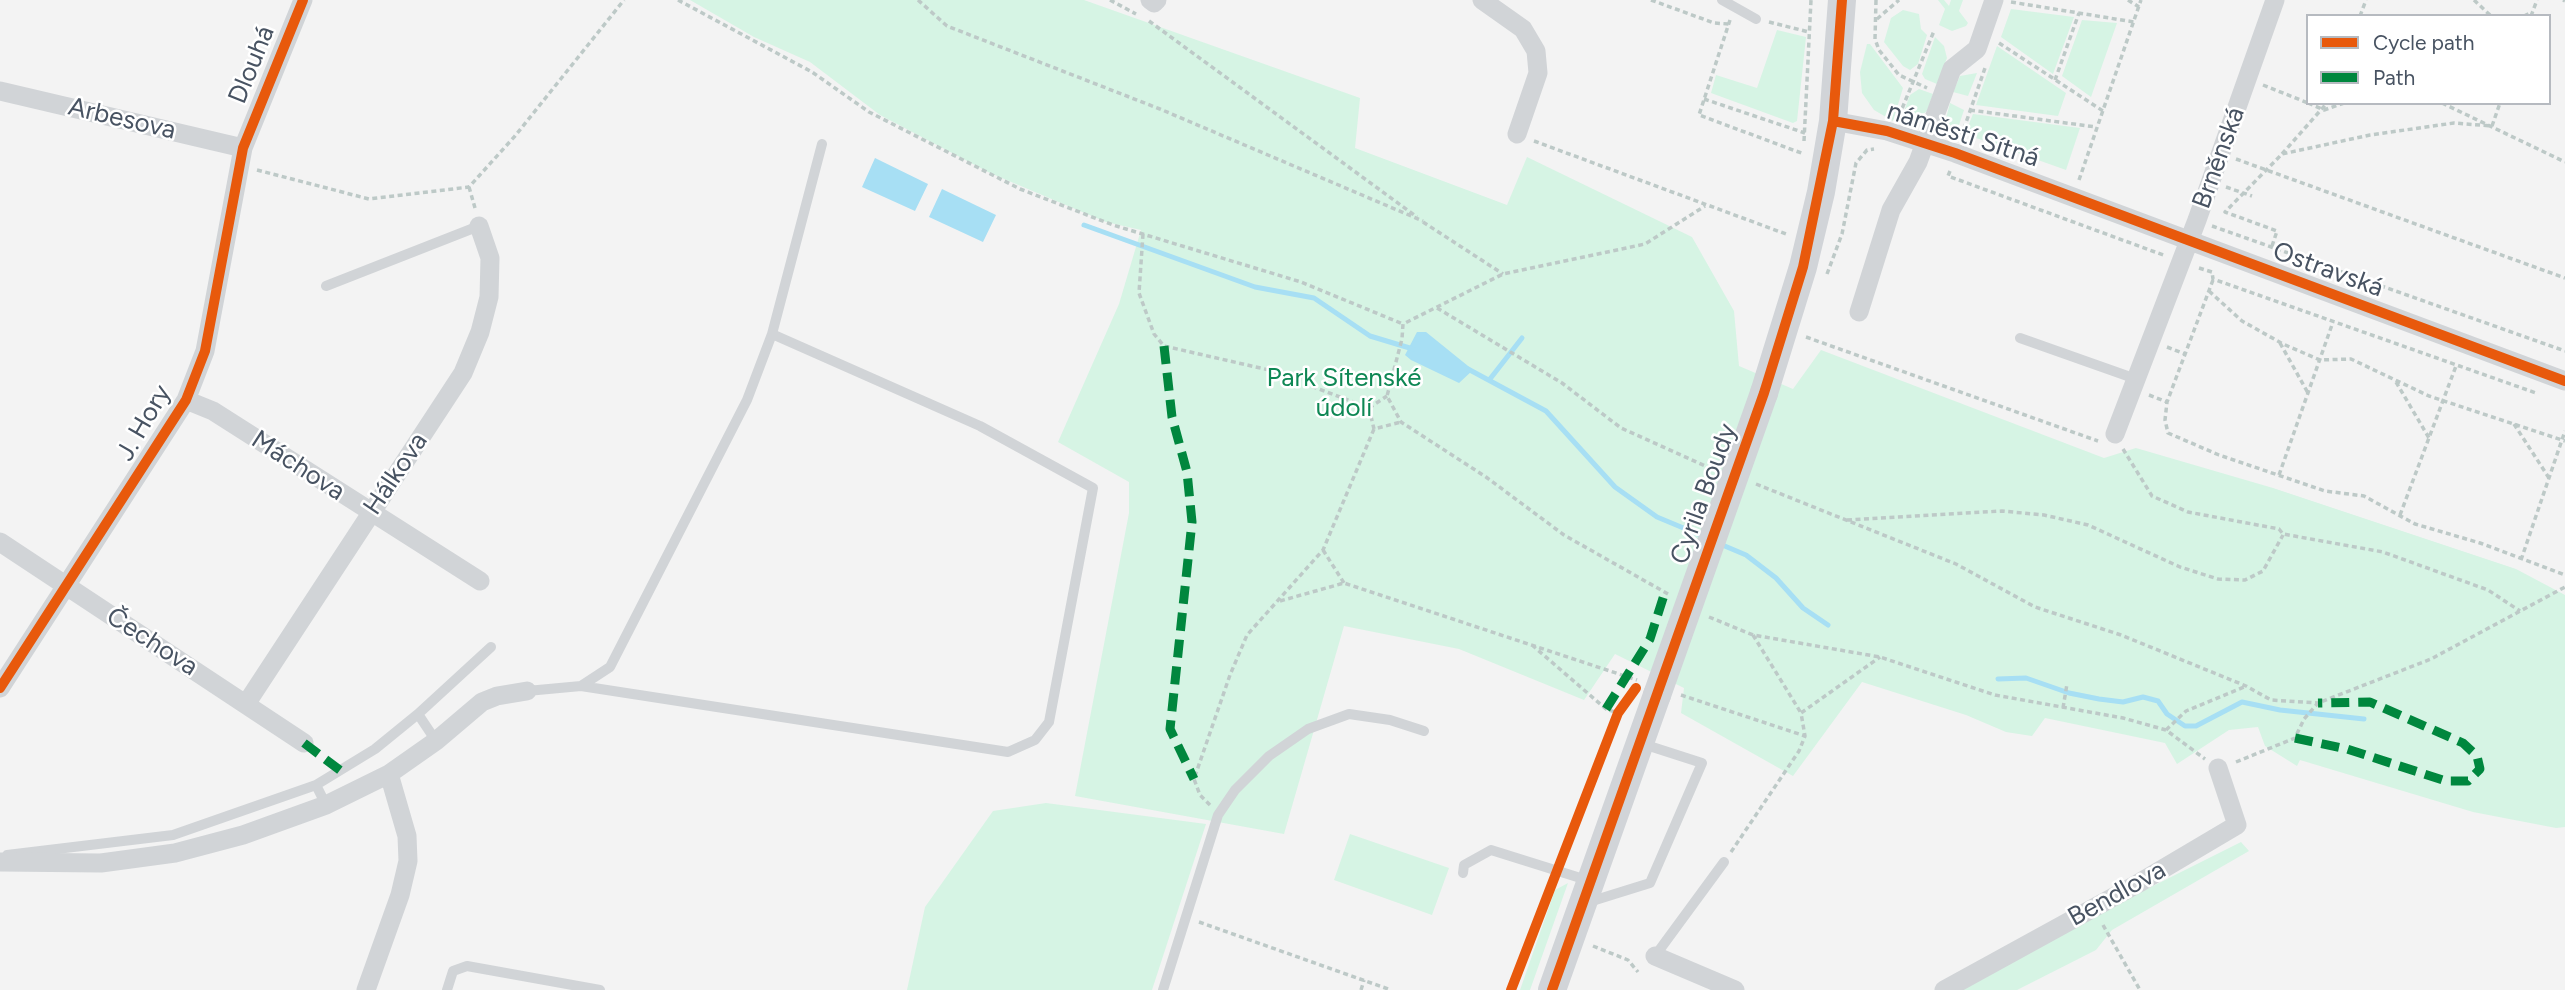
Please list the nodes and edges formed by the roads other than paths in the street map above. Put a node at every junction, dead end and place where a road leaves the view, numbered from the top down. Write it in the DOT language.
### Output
graph roads {
  1 [pos="303,0"];
  2 [pos="1150,0"];
  3 [pos="1157,0"];
  4 [pos="1482,0"];
  5 [pos="1722,0"];
  6 [pos="1842,0"];
  7 [pos="2275,0"];
  8 [pos="2001,1"];
  9 [pos="1756,19"];
  10 [pos="0,91"];
  11 [pos="1833,121"];
  12 [pos="1517,134"];
  13 [pos="822,144"];
  14 [pos="1926,144"];
  15 [pos="242,157"];
  16 [pos="2077,199"];
  17 [pos="479,226"];
  18 [pos="2188,243"];
  19 [pos="326,286"];
  20 [pos="1859,312"];
  21 [pos="772,334"];
  22 [pos="2021,338"];
  23 [pos="2136,379"];
  24 [pos="2565,381"];
  25 [pos="186,400"];
  26 [pos="2115,434"];
  27 [pos="371,512"];
  28 [pos="0,542"];
  29 [pos="480,581"];
  30 [pos="67,586"];
  31 [pos="491,647"];
  32 [pos="581,686"];
  33 [pos="0,688"];
  34 [pos="518,693"];
  35 [pos="246,704"];
  36 [pos="418,714"];
  37 [pos="1424,731"];
  38 [pos="436,741"];
  39 [pos="304,743"];
  40 [pos="1639,743"];
  41 [pos="2218,768"];
  42 [pos="389,774"];
  43 [pos="316,785"];
  44 [pos="326,805"];
  45 [pos="0,860"];
  46 [pos="1724,862"];
  47 [pos="1463,873"];
  48 [pos="1586,893"];
  49 [pos="1655,956"];
  50 [pos="450,978"];
  51 [pos="366,990"];
  52 [pos="447,990"];
  53 [pos="593,990"];
  54 [pos="600,990"];
  55 [pos="1163,990"];
  56 [pos="1552,990"];
  57 [pos="1735,990"];
  58 [pos="1944,990"];
  1 -- 15 [label="street, Dlouhá"];
  2 -- 3 [label="street"];
  4 -- 12 [label="street"];
  5 -- 9 [label="lane"];
  6 -- 11 [label="street, Cyrila Boudy"];
  7 -- 18 [label="street, Brněnská"];
  8 -- 14 [label="street, náměstí Sítná"];
  10 -- 15 [label="street, Arbesova"];
  11 -- 14 [label="street, náměstí Sítná"];
  11 -- 40 [label="street, Cyrila Boudy, bridge"];
  13 -- 21 [label="lane"];
  14 -- 16 [label="street, náměstí Sítná"];
  14 -- 20 [label="street, náměstí Sítná"];
  15 -- 25 [label="street, J. Hory"];
  16 -- 18 [label="street, Ostravská"];
  17 -- 19 [label="lane"];
  17 -- 27 [label="street, Hálkova"];
  18 -- 23 [label="street, Brněnská"];
  18 -- 24 [label="street, Ostravská"];
  21 -- 32 [label="lane"];
  21 -- 32 [label="lane"];
  22 -- 23 [label="lane"];
  23 -- 26 [label="street, Brněnská"];
  25 -- 27 [label="street, Máchova"];
  25 -- 30 [label="street, J. Hory"];
  27 -- 29 [label="street, Máchova"];
  27 -- 35 [label="street, Hálkova"];
  28 -- 30 [label="street, Čechova"];
  30 -- 33 [label="street, J. Hory"];
  30 -- 35 [label="street, Čechova"];
  31 -- 36 [label="lane"];
  32 -- 34 [label="lane"];
  34 -- 38 [label="street"];
  35 -- 39 [label="street, Čechova"];
  36 -- 38 [label="lane"];
  36 -- 43 [label="lane"];
  37 -- 55 [label="lane"];
  38 -- 42 [label="street"];
  40 -- 48 [label="street, Cyrila Boudy"];
  40 -- 48 [label="lane"];
  41 -- 58 [label="street, Bendlova"];
  42 -- 44 [label="street"];
  42 -- 51 [label="street"];
  43 -- 44 [label="lane"];
  43 -- 45 [label="lane"];
  44 -- 45 [label="street"];
  46 -- 49 [label="lane"];
  47 -- 48 [label="lane"];
  48 -- 56 [label="street, Cyrila Boudy"];
  49 -- 57 [label="street"];
  50 -- 53 [label="lane"];
  52 -- 54 [label="lane"];
}
